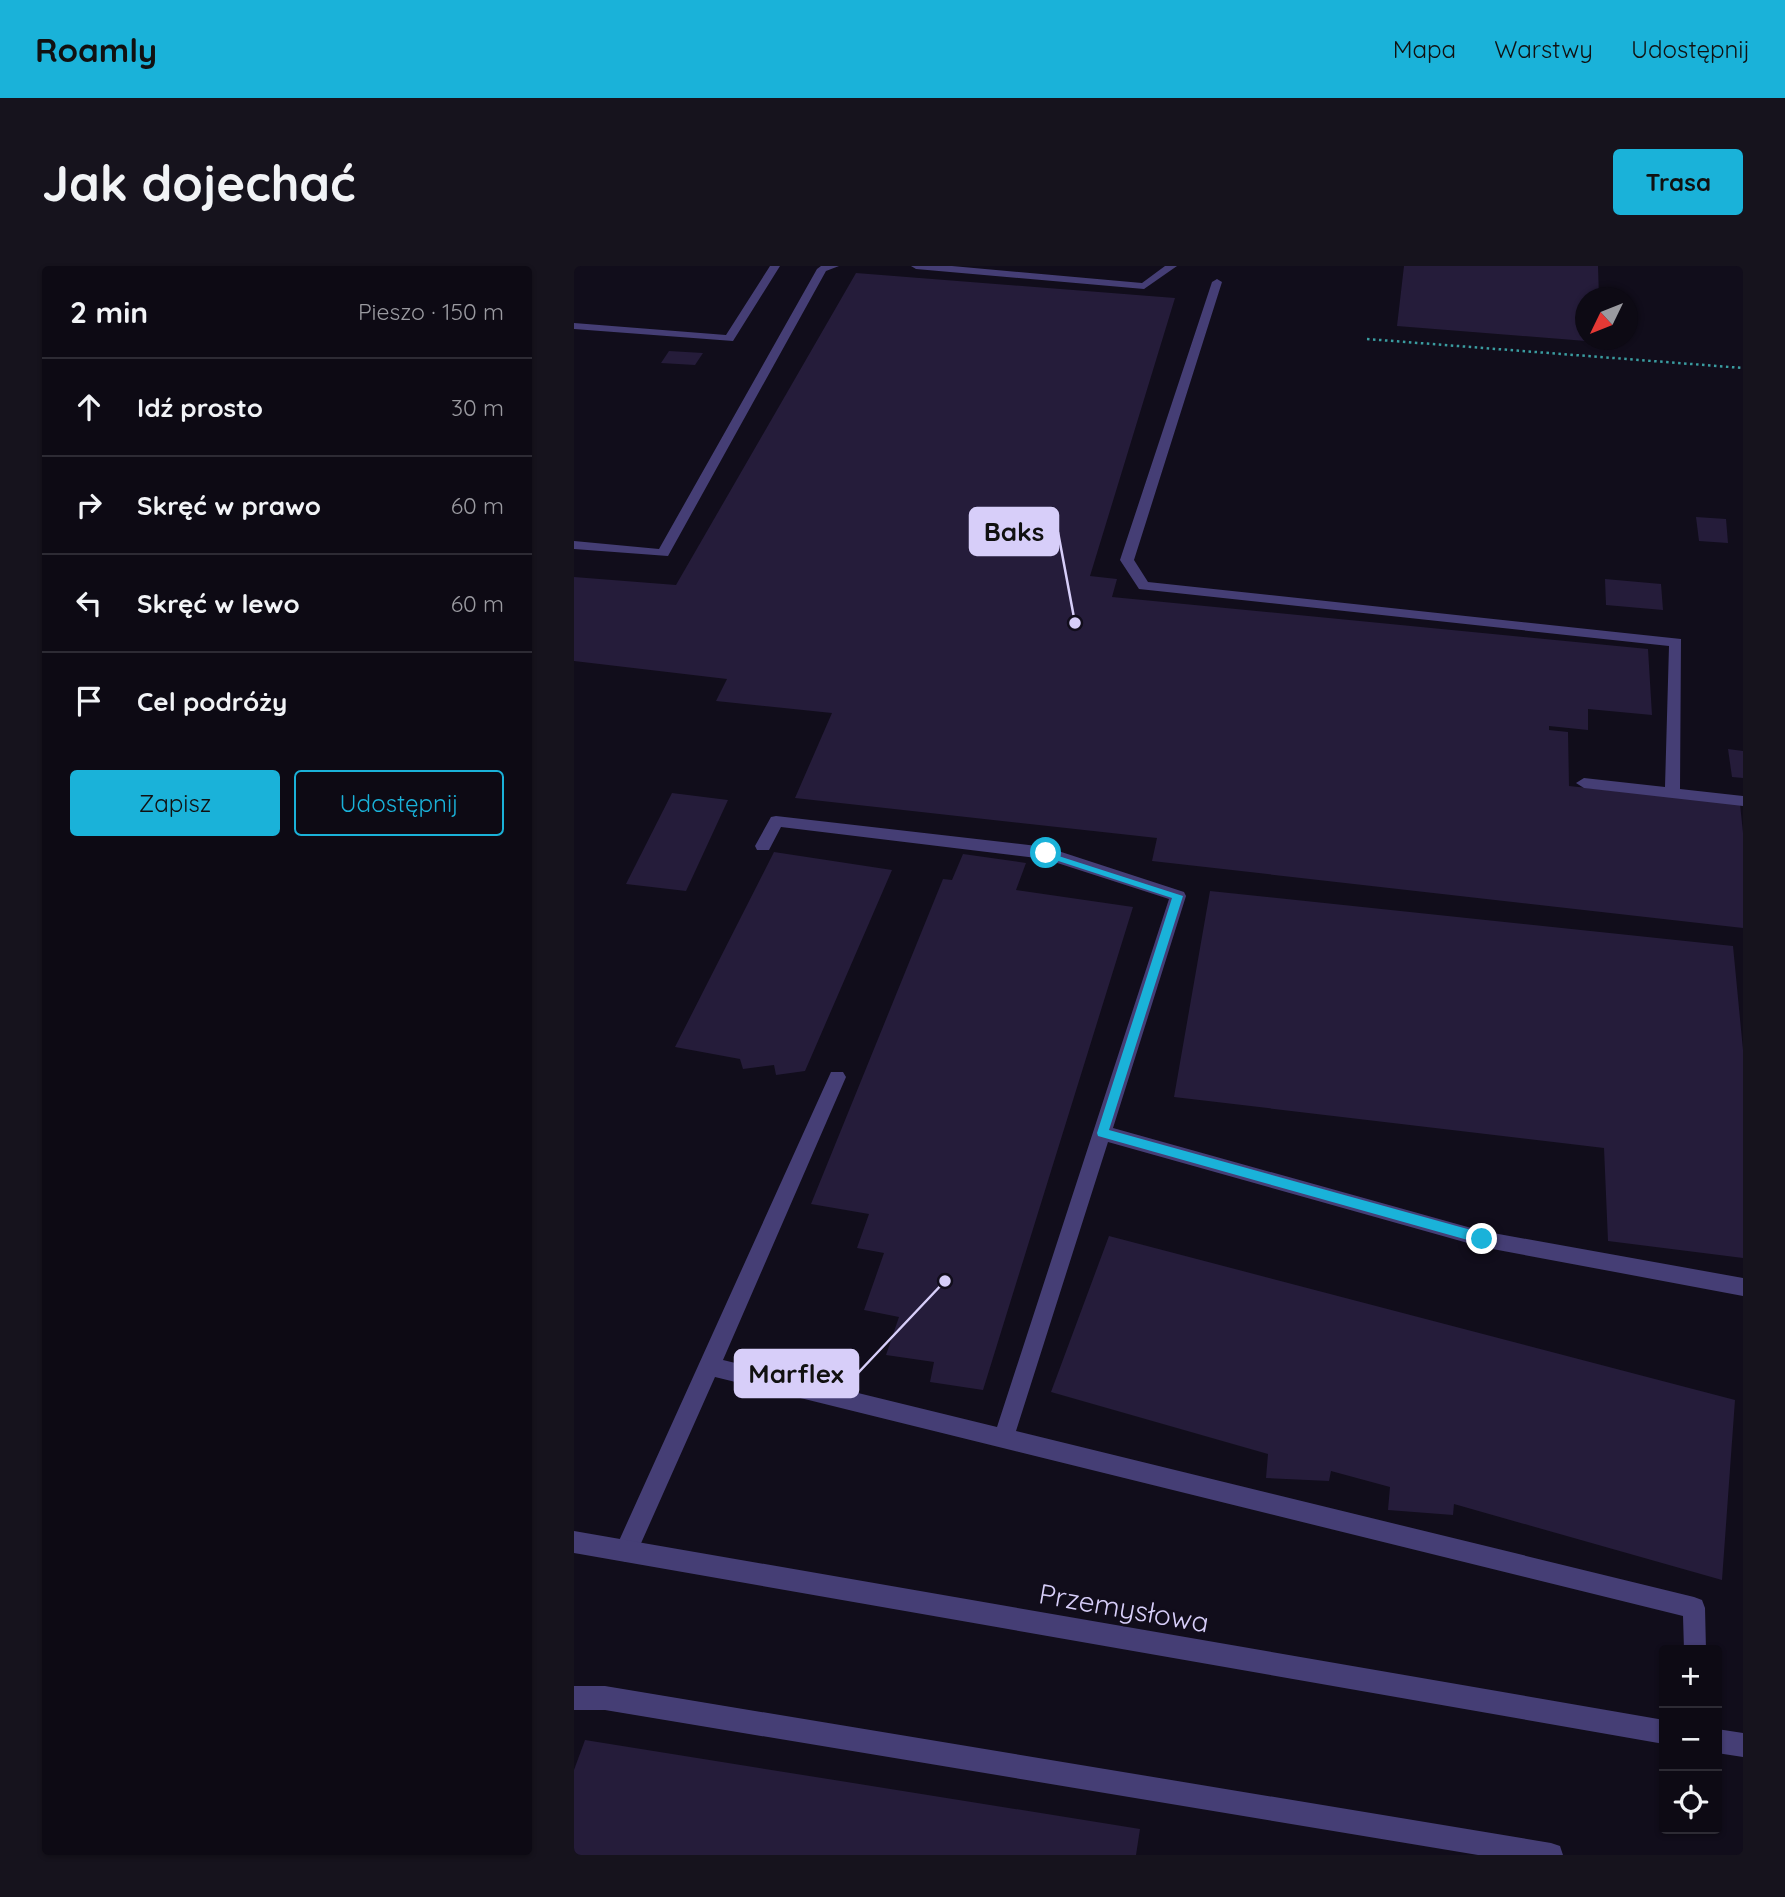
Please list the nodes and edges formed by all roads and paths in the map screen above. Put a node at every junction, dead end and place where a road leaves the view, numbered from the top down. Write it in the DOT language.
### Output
graph roads {
  1 [pos="775,266"];
  2 [pos="834,266"];
  3 [pos="916,266"];
  4 [pos="1172,266"];
  5 [pos="1217,282"];
  6 [pos="574,326"];
  7 [pos="1367,339"];
  8 [pos="1743,368"];
  9 [pos="574,545"];
  10 [pos="1584,783"];
  11 [pos="1672,792"];
  12 [pos="1743,801"];
  13 [pos="763,846"];
  14 [pos="837,1077"];
  15 [pos="1102,1133"];
  16 [pos="1743,1287"];
  17 [pos="710,1366"];
  18 [pos="1004,1438"];
  19 [pos="574,1542"];
  20 [pos="626,1551"];
  21 [pos="1695,1645"];
  22 [pos="574,1698"];
  23 [pos="1659,1731"];
  24 [pos="1722,1742"];
  25 [pos="1743,1745"];
  26 [pos="1551,1855"];
  1 -- 6 [label="street"];
  2 -- 9 [label="street"];
  3 -- 4 [label="street"];
  5 -- 11 [label="street"];
  7 -- 8 [label="path"];
  10 -- 11 [label="street"];
  11 -- 12 [label="street"];
  13 -- 15 [label="street"];
  14 -- 17 [label="street"];
  15 -- 16 [label="street"];
  15 -- 18 [label="street"];
  17 -- 18 [label="street"];
  17 -- 20 [label="street"];
  18 -- 21 [label="street"];
  19 -- 20 [label="street, Przemysłowa"];
  20 -- 23 [label="street, Przemysłowa"];
  22 -- 26 [label="street"];
  24 -- 25 [label="street"];
}
